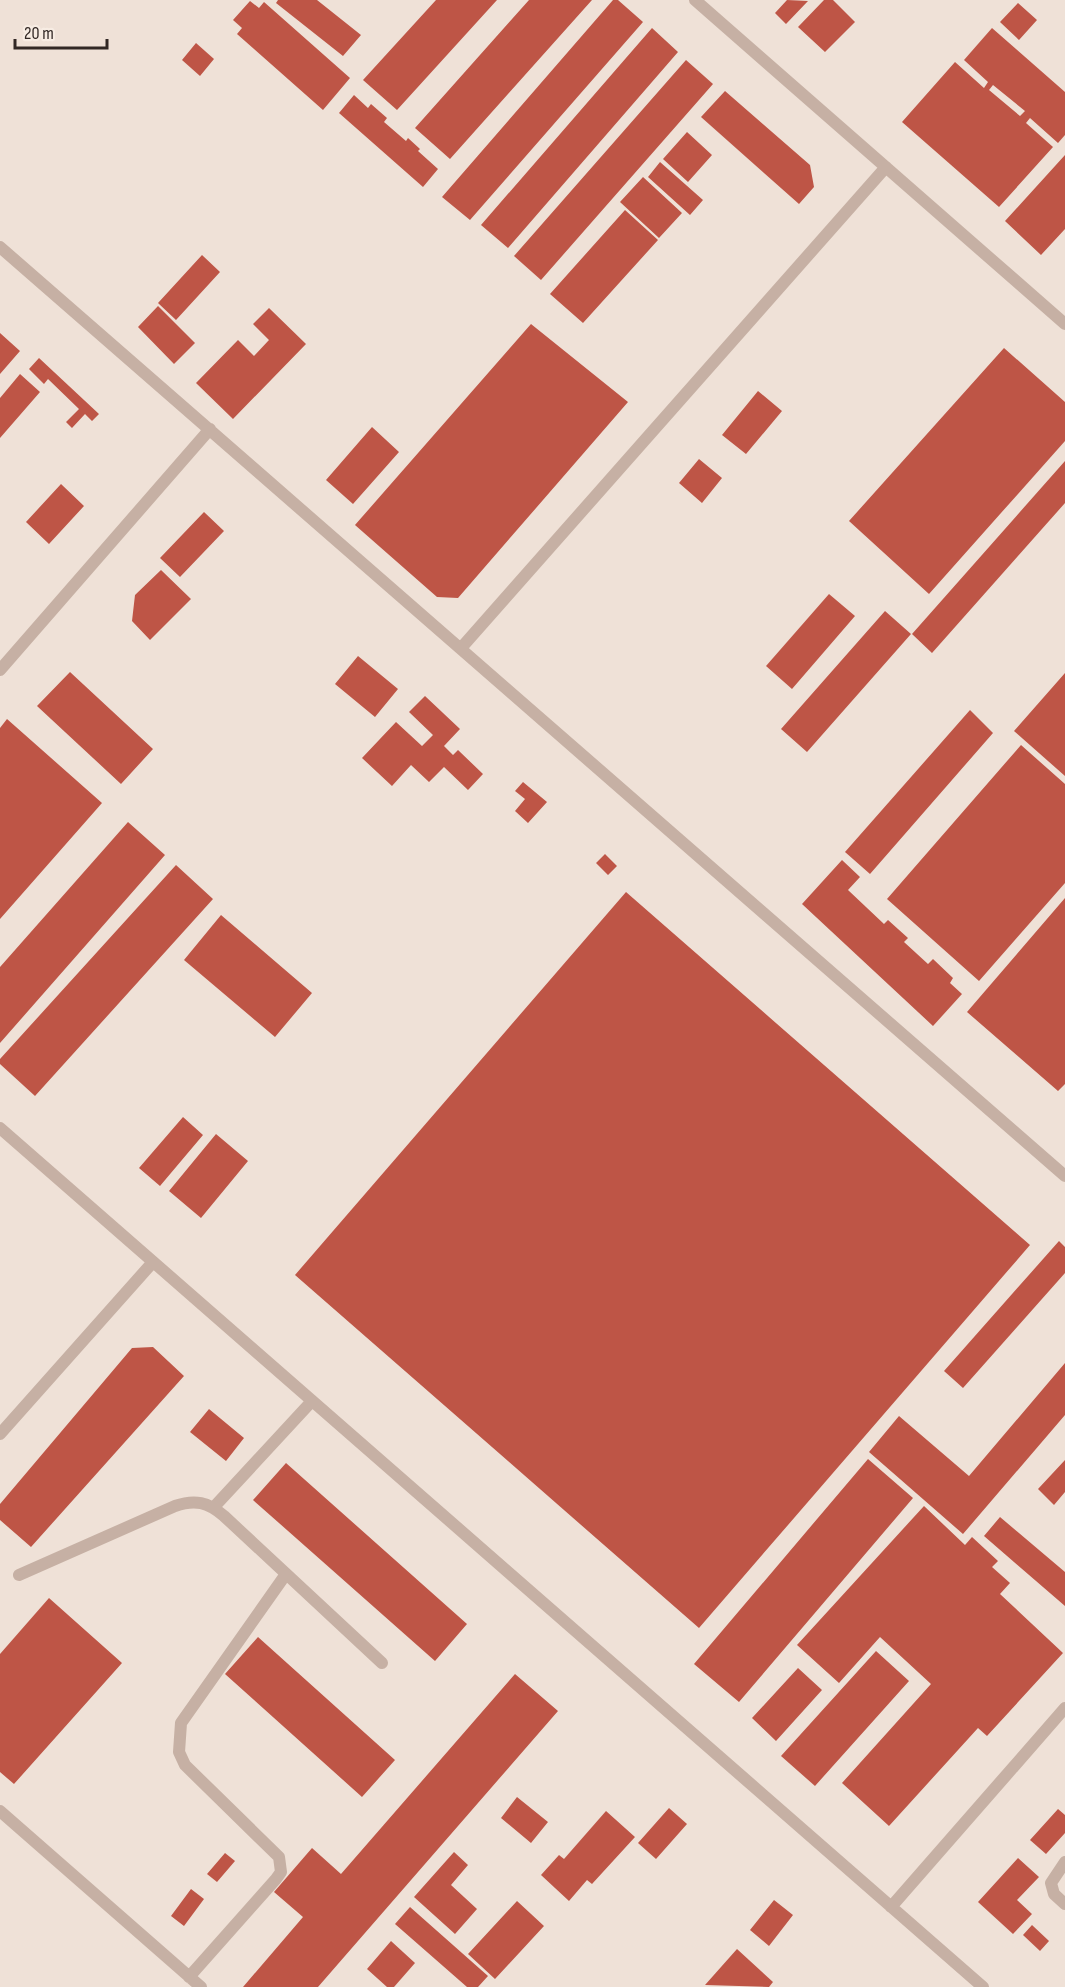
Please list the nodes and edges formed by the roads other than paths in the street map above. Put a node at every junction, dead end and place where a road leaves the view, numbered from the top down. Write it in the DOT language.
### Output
graph roads {
  1 [pos="695,0"];
  2 [pos="886,167"];
  3 [pos="0,246"];
  4 [pos="1065,324"];
  5 [pos="210,429"];
  6 [pos="462,647"];
  7 [pos="0,670"];
  8 [pos="0,1128"];
  9 [pos="1065,1176"];
  10 [pos="153,1262"];
  11 [pos="312,1401"];
  12 [pos="0,1434"];
  13 [pos="214,1507"];
  14 [pos="286,1574"];
  15 [pos="19,1575"];
  16 [pos="382,1663"];
  17 [pos="1065,1708"];
  18 [pos="0,1811"];
  19 [pos="1065,1862"];
  20 [pos="1065,1904"];
  21 [pos="891,1907"];
  22 [pos="189,1977"];
  23 [pos="201,1987"];
  24 [pos="983,1987"];
  1 -- 2 [label="lane"];
  2 -- 4 [label="lane"];
  2 -- 6 [label="lane"];
  3 -- 5 [label="lane"];
  5 -- 6 [label="lane"];
  5 -- 7 [label="lane"];
  6 -- 9 [label="lane"];
  8 -- 10 [label="lane"];
  10 -- 11 [label="lane"];
  10 -- 12 [label="lane"];
  11 -- 13 [label="lane"];
  11 -- 21 [label="lane"];
  13 -- 14 [label="lane"];
  13 -- 15 [label="lane"];
  14 -- 16 [label="lane"];
  14 -- 22 [label="lane"];
  17 -- 21 [label="lane"];
  18 -- 22 [label="lane"];
  19 -- 20 [label="lane"];
  21 -- 24 [label="lane"];
  22 -- 23 [label="lane"];
}
